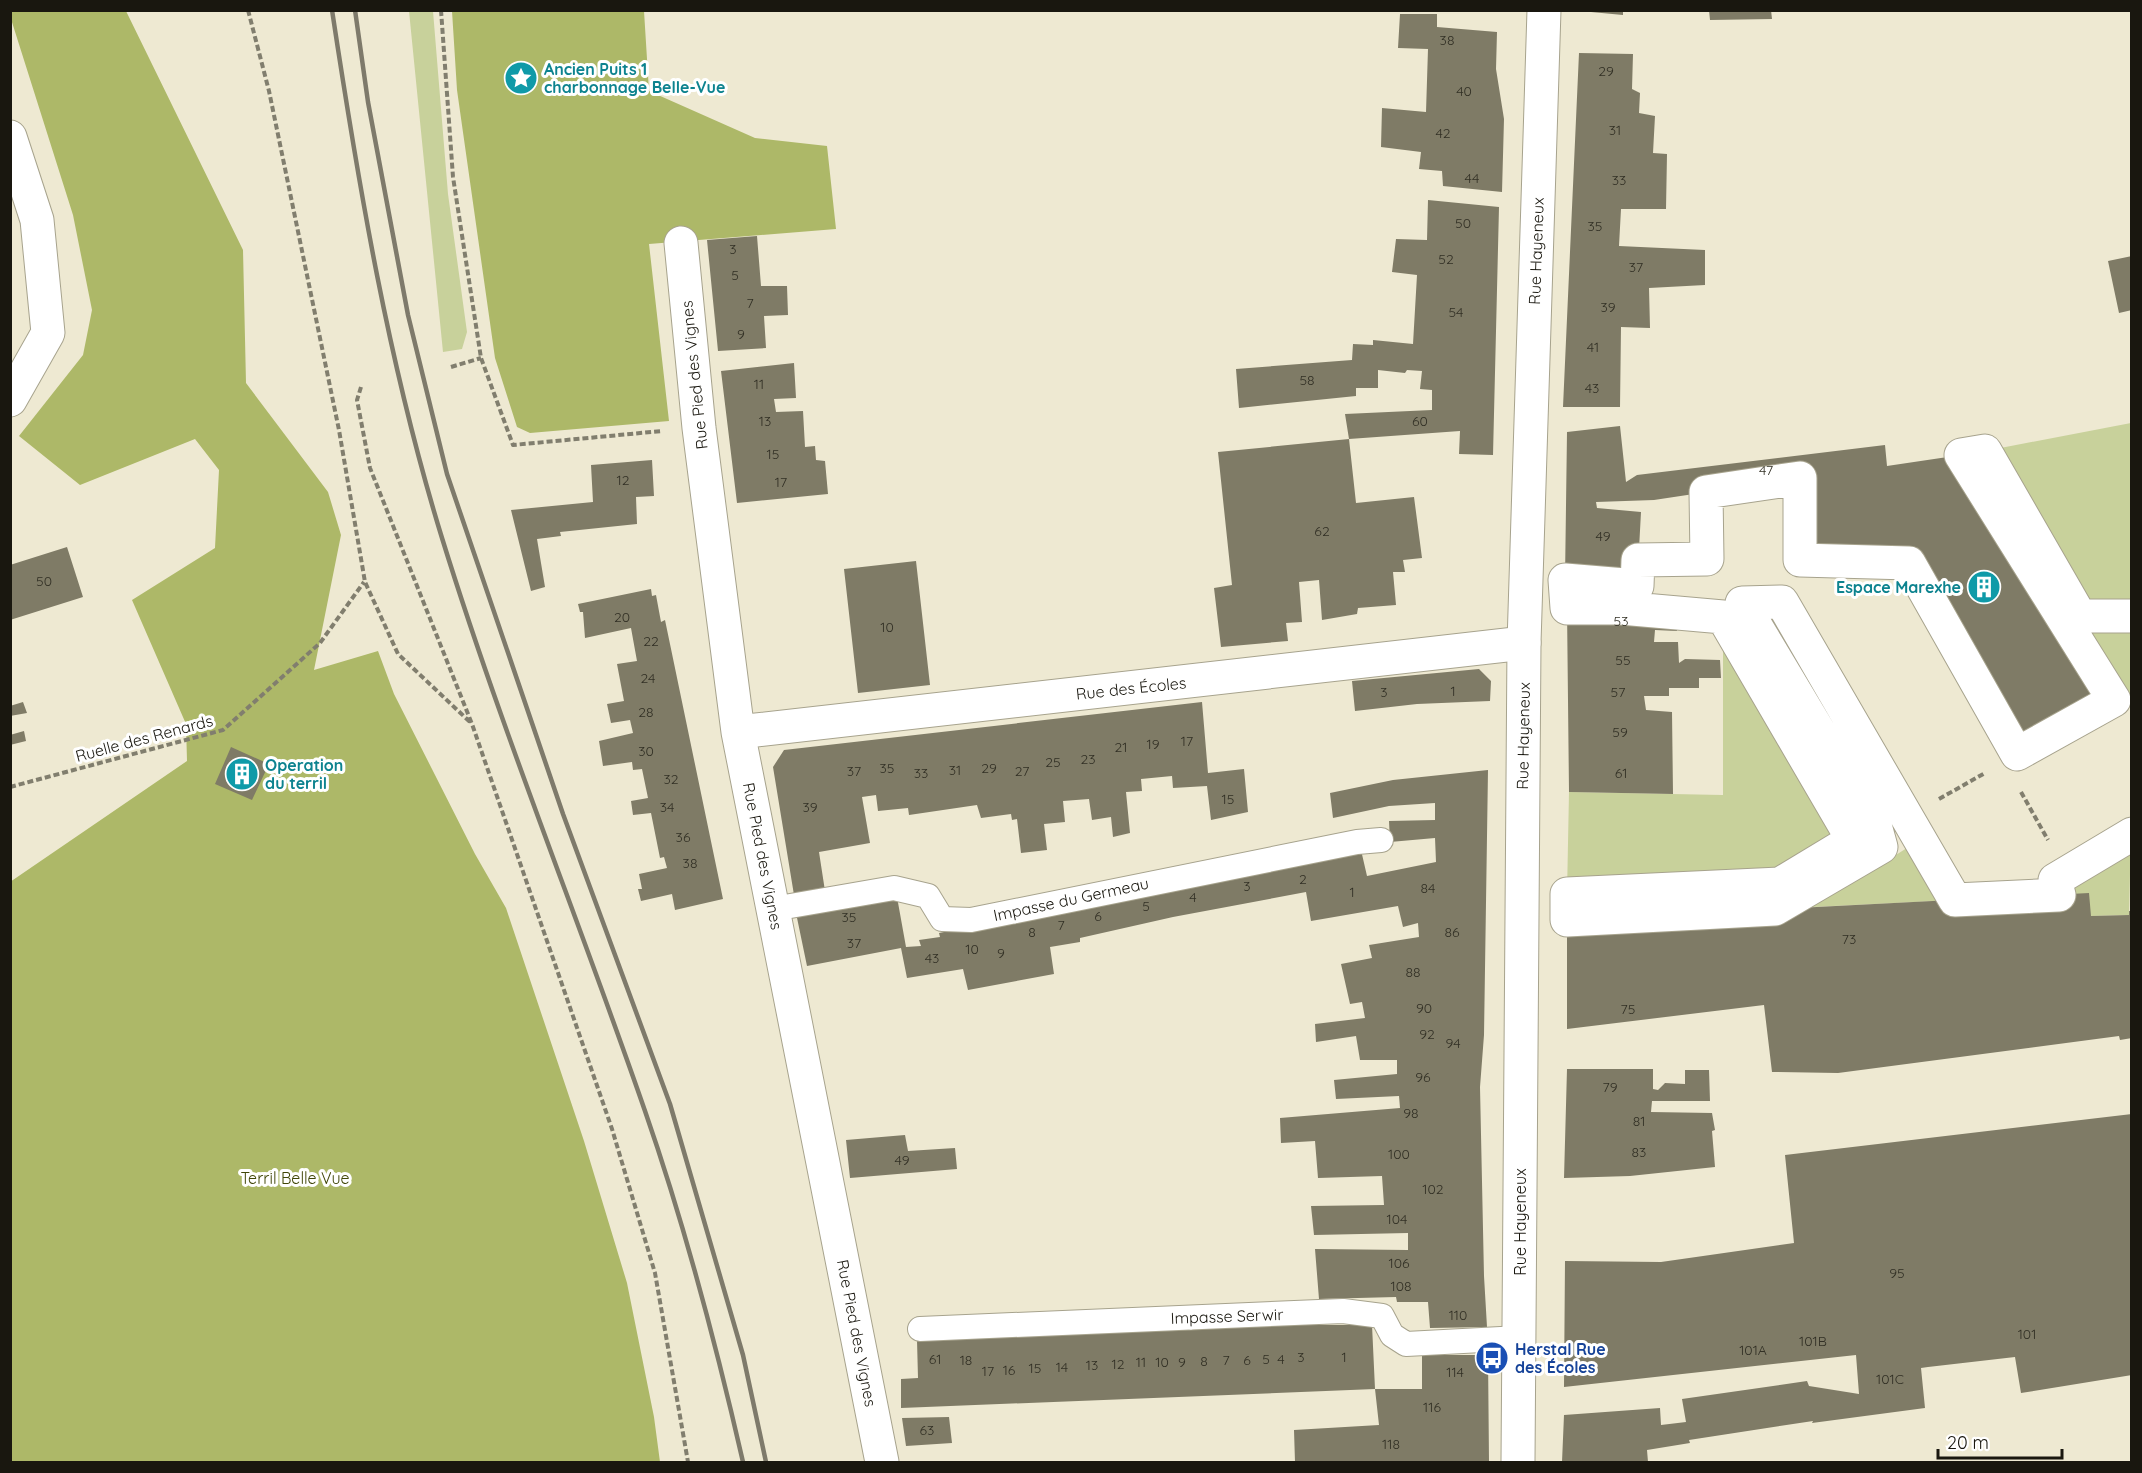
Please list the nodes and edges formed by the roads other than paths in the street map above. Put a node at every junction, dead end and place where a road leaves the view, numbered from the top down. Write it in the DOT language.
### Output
graph roads {
  1 [pos="1544,10"];
  2 [pos="10,137"];
  3 [pos="681,243"];
  4 [pos="10,400"];
  5 [pos="2132,616"];
  6 [pos="2132,626"];
  7 [pos="1524,643"];
  8 [pos="2132,709"];
  9 [pos="738,732"];
  10 [pos="2132,834"];
  11 [pos="1381,840"];
  12 [pos="773,909"];
  13 [pos="920,1329"];
  14 [pos="1520,1338"];
  15 [pos="882,1462"];
  16 [pos="1518,1462"];
  1 -- 7 [label="street, Rue Hayeneux"];
  2 -- 4 [label="street"];
  3 -- 9 [label="street, Rue Pied des Vignes"];
  5 -- 10 [label="street"];
  6 -- 8 [label="street"];
  7 -- 9 [label="street, Rue des Écoles"];
  7 -- 14 [label="street, Rue Hayeneux"];
  9 -- 12 [label="street, Rue Pied des Vignes"];
  11 -- 12 [label="lane, Impasse du Germeau"];
  12 -- 15 [label="street, Rue Pied des Vignes"];
  13 -- 14 [label="lane, Impasse Serwir"];
  14 -- 16 [label="street, Rue Hayeneux"];
}
